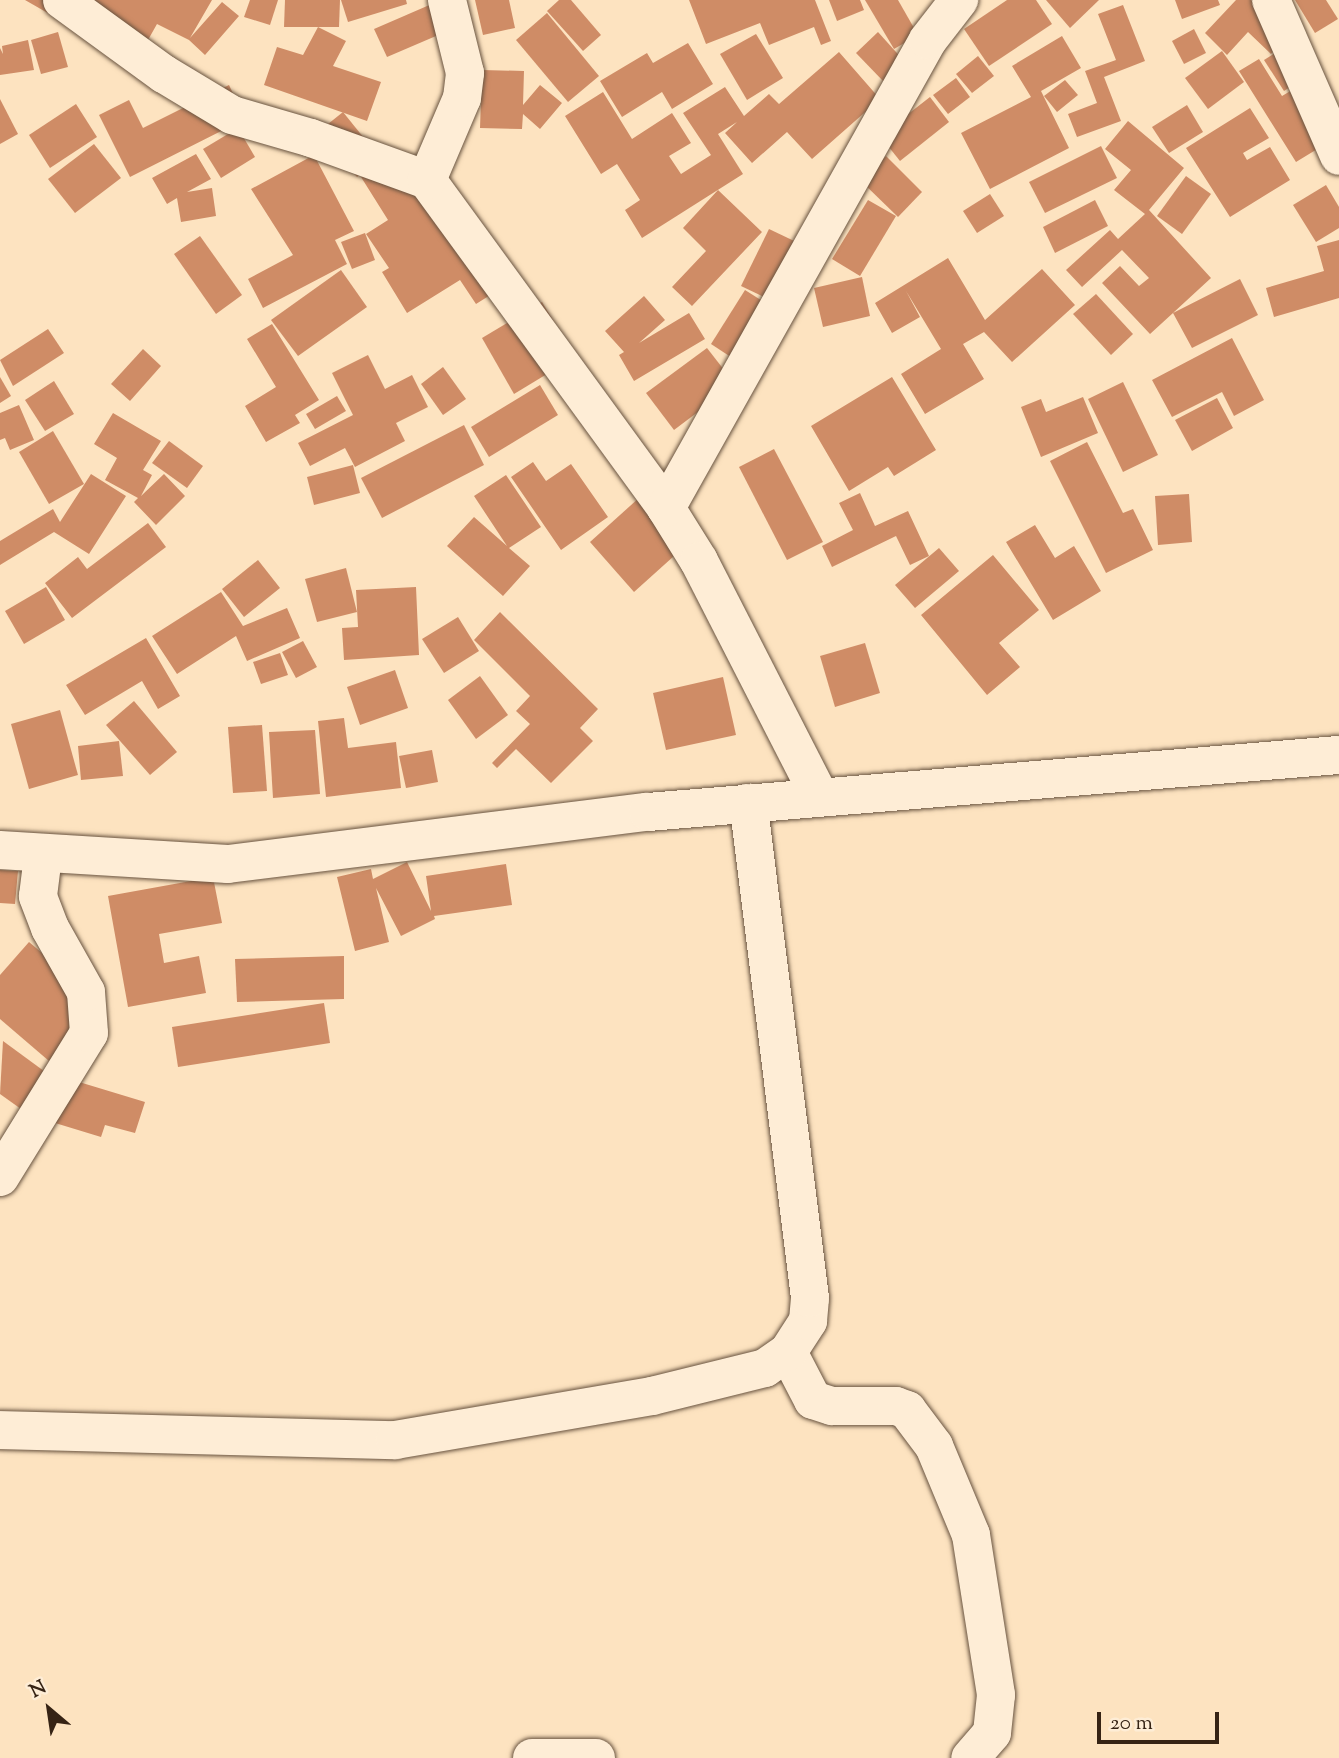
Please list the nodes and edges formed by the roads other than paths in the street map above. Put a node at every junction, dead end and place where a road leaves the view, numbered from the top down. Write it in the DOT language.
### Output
graph roads {
  1 [pos="62,0"];
  2 [pos="446,0"];
  3 [pos="958,0"];
  4 [pos="1271,0"];
  5 [pos="1339,156"];
  6 [pos="427,180"];
  7 [pos="666,508"];
  8 [pos="1339,755"];
  9 [pos="819,796"];
  10 [pos="748,803"];
  11 [pos="0,850"];
  12 [pos="43,856"];
  13 [pos="0,1177"];
  14 [pos="788,1352"];
  15 [pos="0,1430"];
  16 [pos="532,1758"];
  17 [pos="596,1758"];
  18 [pos="970,1758"];
  1 -- 6 [label="street"];
  2 -- 6 [label="street"];
  3 -- 7 [label="street"];
  4 -- 5 [label="street"];
  6 -- 7 [label="street"];
  7 -- 9 [label="street"];
  8 -- 9 [label="street"];
  9 -- 10 [label="street"];
  10 -- 12 [label="street"];
  10 -- 14 [label="street"];
  11 -- 12 [label="street"];
  12 -- 13 [label="street"];
  14 -- 15 [label="street"];
  14 -- 18 [label="street"];
  16 -- 17 [label="street"];
}
